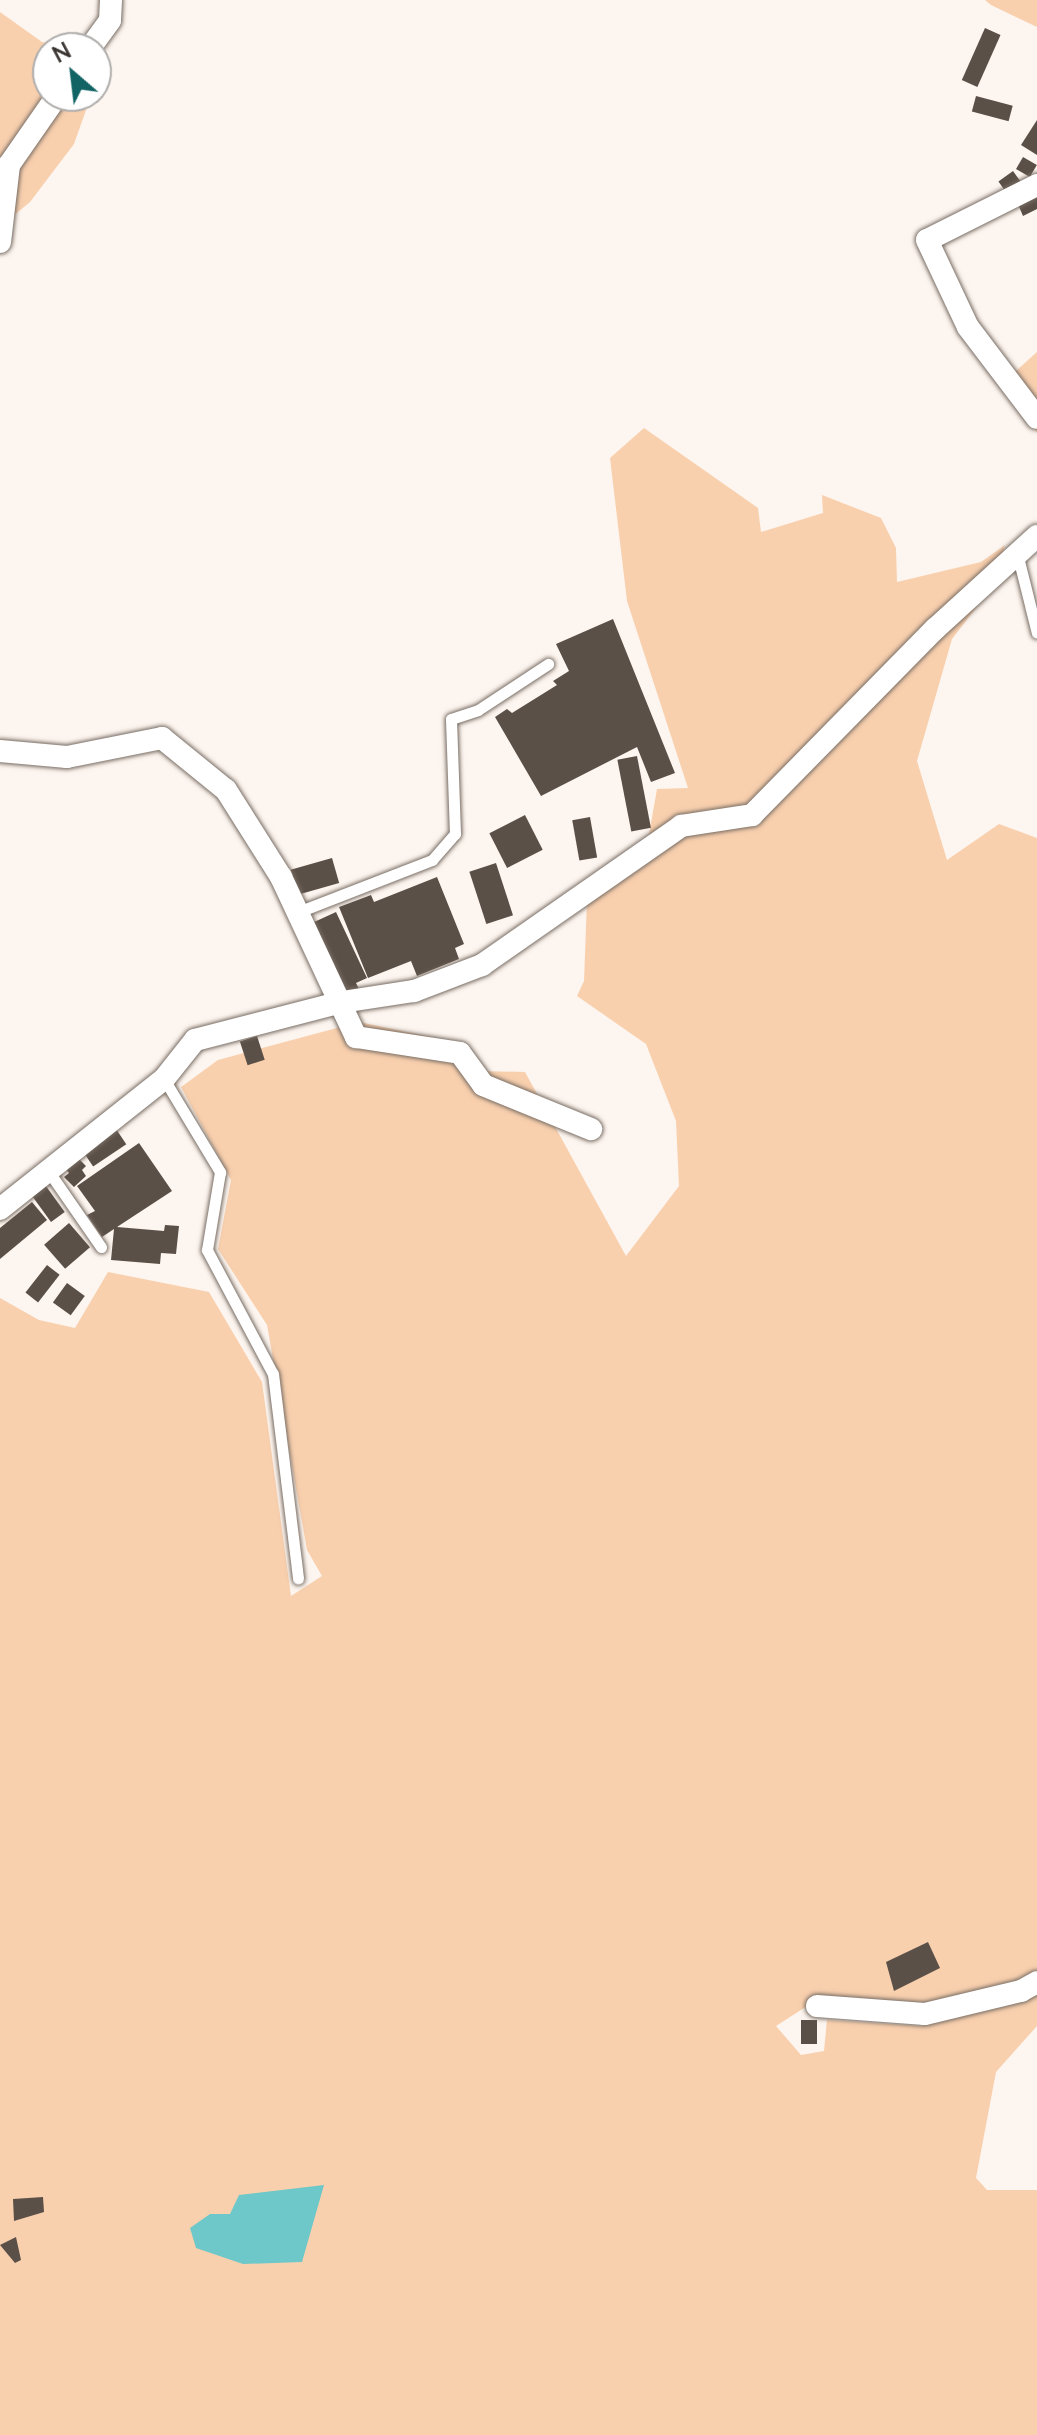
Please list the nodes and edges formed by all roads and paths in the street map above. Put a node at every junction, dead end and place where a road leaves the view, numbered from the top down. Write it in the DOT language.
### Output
graph roads {
  1 [pos="111,0"];
  2 [pos="101,32"];
  3 [pos="46,112"];
  4 [pos="1037,185"];
  5 [pos="0,242"];
  6 [pos="1037,418"];
  7 [pos="1037,536"];
  8 [pos="1017,553"];
  9 [pos="1037,633"];
  10 [pos="548,664"];
  11 [pos="0,751"];
  12 [pos="298,912"];
  13 [pos="342,1002"];
  14 [pos="164,1079"];
  15 [pos="591,1129"];
  16 [pos="47,1169"];
  17 [pos="0,1209"];
  18 [pos="101,1247"];
  19 [pos="298,1578"];
  20 [pos="1037,1982"];
  21 [pos="817,2006"];
  1 -- 2 [label="street"];
  3 -- 5 [label="street"];
  4 -- 6 [label="street"];
  7 -- 8 [label="street"];
  8 -- 9 [label="lane"];
  8 -- 13 [label="street"];
  10 -- 12 [label="lane"];
  11 -- 12 [label="street"];
  12 -- 13 [label="street"];
  13 -- 14 [label="street"];
  13 -- 15 [label="street"];
  14 -- 16 [label="street"];
  14 -- 19 [label="lane"];
  16 -- 17 [label="street"];
  16 -- 18 [label="lane"];
  20 -- 21 [label="street"];
}
